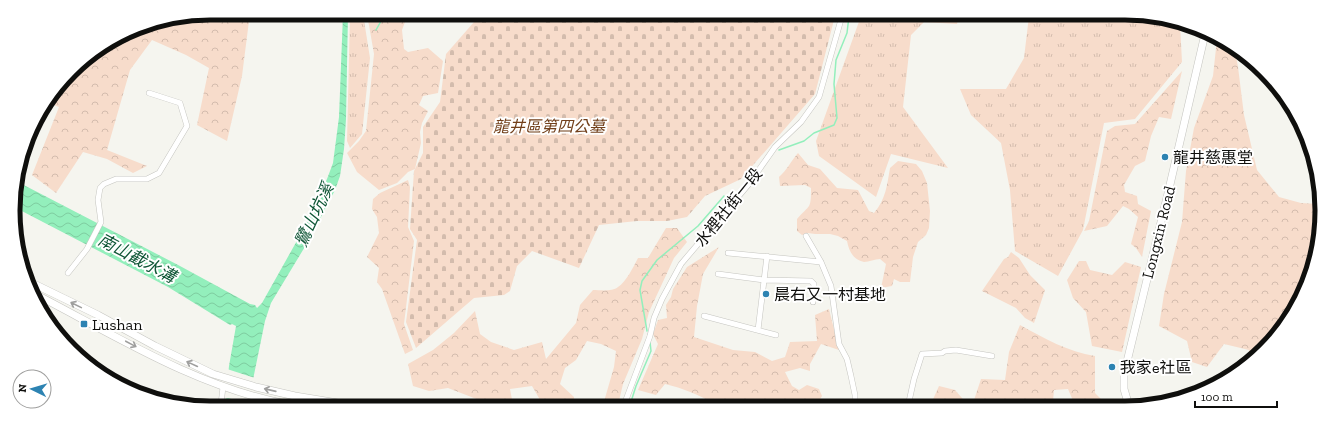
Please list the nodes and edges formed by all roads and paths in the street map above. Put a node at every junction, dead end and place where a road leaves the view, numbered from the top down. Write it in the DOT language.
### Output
graph roads {
  1 [pos="841,20"];
  2 [pos="1204,38"];
  3 [pos="149,93"];
  4 [pos="806,236"];
  5 [pos="728,253"];
  6 [pos="766,256"];
  7 [pos="821,262"];
  8 [pos="68,273"];
  9 [pos="718,274"];
  10 [pos="764,280"];
  11 [pos="36,285"];
  12 [pos="42,298"];
  13 [pos="813,302"];
  14 [pos="704,316"];
  15 [pos="758,330"];
  16 [pos="776,335"];
  17 [pos="992,356"];
  18 [pos="224,387"];
  19 [pos="221,401"];
  20 [pos="253,401"];
  21 [pos="329,401"];
  22 [pos="626,401"];
  23 [pos="855,401"];
  24 [pos="909,401"];
  25 [pos="1127,401"];
  1 -- 22 [label="street, 水裡社街一段"];
  2 -- 25 [label="street, Longxin Road"];
  3 -- 8 [label="street"];
  4 -- 7 [label="street"];
  5 -- 6 [label="street"];
  6 -- 7 [label="street"];
  6 -- 10 [label="street"];
  7 -- 23 [label="street"];
  9 -- 10 [label="street"];
  10 -- 13 [label="street"];
  10 -- 15 [label="street"];
  21 -- 11 [label="street, one-way"];
  12 -- 18 [label="street, one-way"];
  14 -- 15 [label="street"];
  15 -- 16 [label="street"];
  17 -- 24 [label="street"];
  18 -- 19 [label="street"];
  18 -- 20 [label="street"];
}
